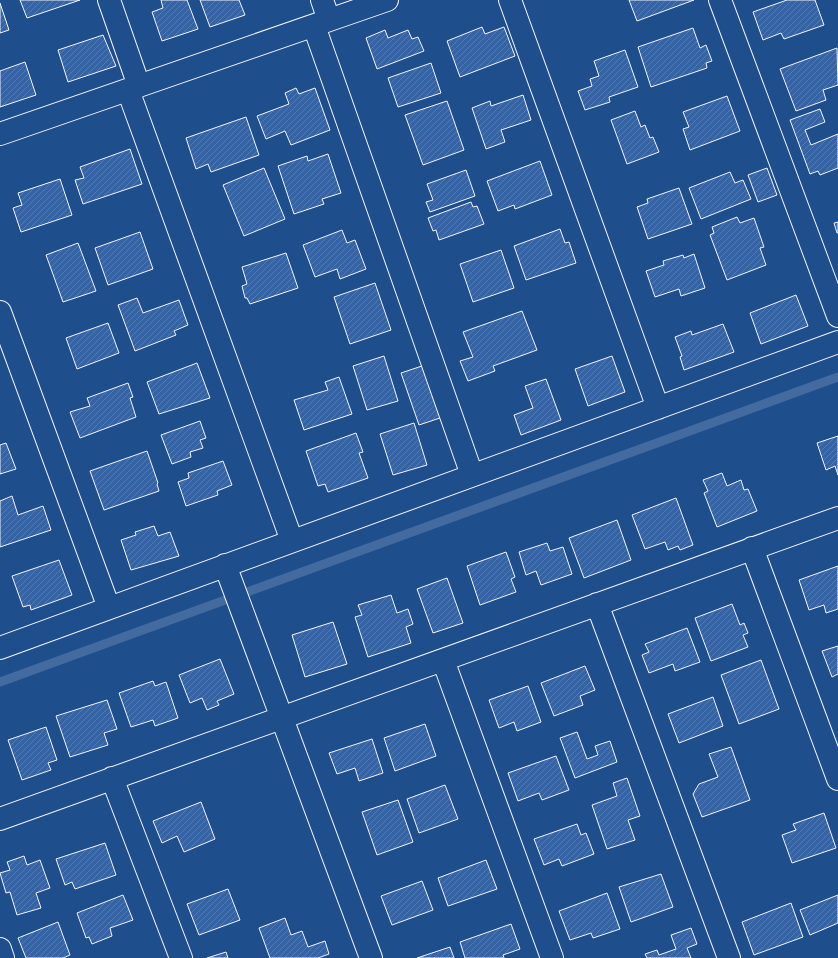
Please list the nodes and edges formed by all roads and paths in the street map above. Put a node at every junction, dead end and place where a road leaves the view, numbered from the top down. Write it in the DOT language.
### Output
graph roads {
  1 [pos="109,0"];
  2 [pos="387,0"];
  3 [pos="510,0"];
  4 [pos="720,0"];
  5 [pos="322,15"];
  6 [pos="133,88"];
  7 [pos="0,134"];
  8 [pos="0,312"];
  9 [pos="838,316"];
  10 [pos="838,342"];
  11 [pos="658,408"];
  12 [pos="472,475"];
  13 [pos="838,518"];
  14 [pos="292,541"];
  15 [pos="752,548"];
  16 [pos="228,574"];
  17 [pos="598,604"];
  18 [pos="109,608"];
  19 [pos="0,648"];
  20 [pos="443,660"];
  21 [pos="281,719"];
  22 [pos="112,778"];
  23 [pos="838,779"];
  24 [pos="0,819"];
  25 [pos="0,949"];
  26 [pos="3,958"];
  27 [pos="182,958"];
  28 [pos="371,958"];
  29 [pos="552,958"];
  30 [pos="729,958"];
  1 -- 6 [label="street"];
  2 -- 5 [label="street"];
  3 -- 11 [label="street"];
  4 -- 9 [label="street"];
  5 -- 6 [label="street"];
  5 -- 12 [label="street"];
  6 -- 7 [label="street"];
  6 -- 14 [label="street"];
  8 -- 18 [label="street"];
  10 -- 11 [label="street"];
  11 -- 12 [label="street"];
  12 -- 14 [label="street"];
  13 -- 15 [label="street"];
  14 -- 16 [label="street"];
  15 -- 17 [label="street"];
  15 -- 23 [label="street"];
  16 -- 18 [label="street"];
  16 -- 21 [label="street"];
  17 -- 20 [label="street"];
  17 -- 30 [label="street"];
  18 -- 19 [label="street"];
  20 -- 21 [label="street"];
  20 -- 29 [label="street"];
  21 -- 22 [label="street"];
  21 -- 28 [label="street"];
  22 -- 24 [label="street"];
  22 -- 27 [label="street"];
  25 -- 26 [label="street"];
}
